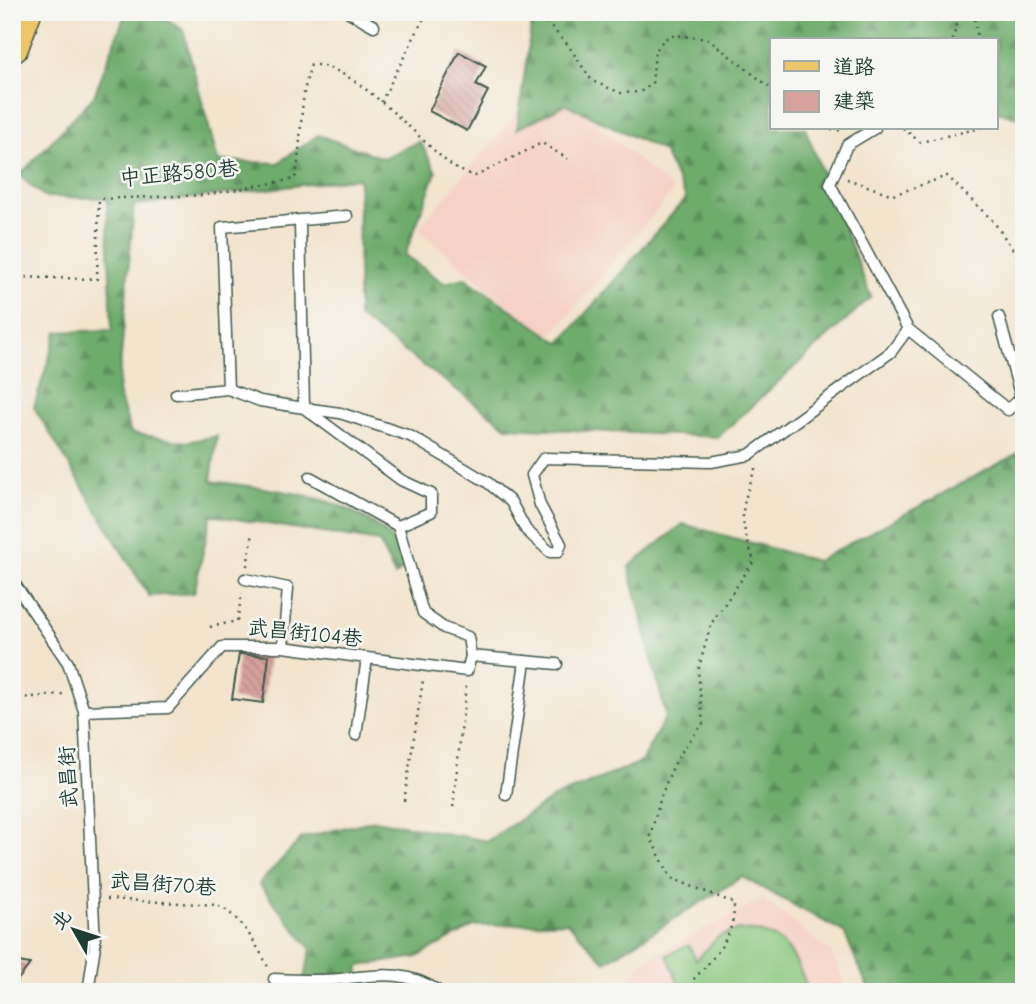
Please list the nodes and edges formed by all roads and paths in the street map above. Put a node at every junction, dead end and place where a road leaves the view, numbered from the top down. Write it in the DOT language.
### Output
graph roads {
  1 [pos="349,12"];
  2 [pos="427,12"];
  3 [pos="537,12"];
  4 [pos="959,12"];
  5 [pos="974,12"];
  6 [pos="374,26"];
  7 [pos="953,38"];
  8 [pos="978,38"];
  9 [pos="770,87"];
  10 [pos="381,102"];
  11 [pos="872,130"];
  12 [pos="905,130"];
  13 [pos="972,130"];
  14 [pos="568,159"];
  15 [pos="834,174"];
  16 [pos="348,216"];
  17 [pos="300,223"];
  18 [pos="1024,265"];
  19 [pos="12,277"];
  20 [pos="999,317"];
  21 [pos="908,330"];
  22 [pos="228,389"];
  23 [pos="176,394"];
  24 [pos="304,408"];
  25 [pos="758,458"];
  26 [pos="310,477"];
  27 [pos="398,526"];
  28 [pos="244,579"];
  29 [pos="12,580"];
  30 [pos="283,647"];
  31 [pos="471,656"];
  32 [pos="367,658"];
  33 [pos="525,661"];
  34 [pos="557,664"];
  35 [pos="425,666"];
  36 [pos="467,671"];
  37 [pos="78,693"];
  38 [pos="12,699"];
  39 [pos="83,711"];
  40 [pos="356,735"];
  41 [pos="506,795"];
  42 [pos="404,801"];
  43 [pos="453,807"];
  44 [pos="93,898"];
  45 [pos="274,979"];
  46 [pos="88,992"];
  47 [pos="440,992"];
  48 [pos="696,992"];
  1 -- 6 [label="lane"];
  2 -- 10 [label="path"];
  3 -- 9 [label="path"];
  4 -- 7 [label="path"];
  5 -- 8 [label="path"];
  10 -- 14 [label="path, 中正路580巷"];
  10 -- 19 [label="path, 中正路580巷"];
  11 -- 15 [label="lane"];
  12 -- 13 [label="path"];
  15 -- 18 [label="path"];
  15 -- 21 [label="lane"];
  16 -- 17 [label="lane"];
  17 -- 22 [label="lane"];
  17 -- 24 [label="lane"];
  20 -- 21 [label="lane"];
  21 -- 24 [label="lane"];
  22 -- 23 [label="lane"];
  22 -- 24 [label="lane"];
  24 -- 27 [label="lane"];
  25 -- 48 [label="path"];
  26 -- 27 [label="lane"];
  27 -- 31 [label="lane"];
  28 -- 30 [label="lane"];
  29 -- 37 [label="lane, 武昌街"];
  30 -- 32 [label="lane, 武昌街104巷"];
  30 -- 39 [label="lane, 武昌街104巷"];
  31 -- 33 [label="lane"];
  31 -- 36 [label="lane"];
  32 -- 35 [label="lane, 武昌街104巷"];
  32 -- 40 [label="lane"];
  33 -- 34 [label="lane"];
  33 -- 41 [label="lane"];
  35 -- 36 [label="lane, 武昌街104巷"];
  35 -- 42 [label="path"];
  36 -- 43 [label="path"];
  37 -- 38 [label="path"];
  37 -- 39 [label="lane, 武昌街"];
  39 -- 44 [label="lane, 武昌街"];
  44 -- 45 [label="path, 武昌街70巷"];
  44 -- 46 [label="lane, 武昌街"];
  45 -- 47 [label="lane"];
}
